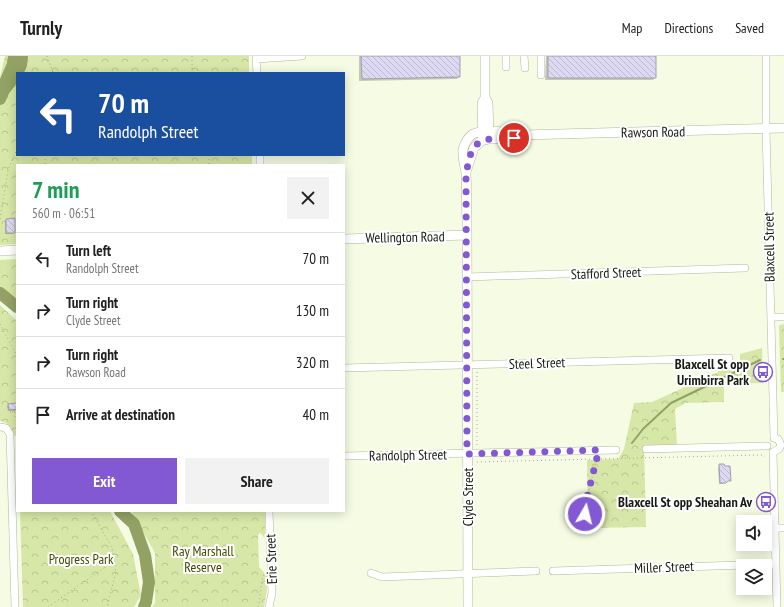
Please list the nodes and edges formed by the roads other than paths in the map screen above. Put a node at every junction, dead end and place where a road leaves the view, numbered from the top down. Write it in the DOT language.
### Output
graph roads {
  1 [pos="302,56"];
  2 [pos="485,56"];
  3 [pos="506,56"];
  4 [pos="524,56"];
  5 [pos="541,56"];
  6 [pos="766,56"];
  7 [pos="506,67"];
  8 [pos="525,68"];
  9 [pos="257,72"];
  10 [pos="541,76"];
  11 [pos="784,128"];
  12 [pos="766,129"];
  13 [pos="485,136"];
  14 [pos="467,235"];
  15 [pos="345,239"];
  16 [pos="16,250"];
  17 [pos="0,251"];
  18 [pos="745,268"];
  19 [pos="467,277"];
  20 [pos="771,317"];
  21 [pos="784,317"];
  22 [pos="729,358"];
  23 [pos="467,365"];
  24 [pos="345,368"];
  25 [pos="0,427"];
  26 [pos="774,438"];
  27 [pos="782,445"];
  28 [pos="767,446"];
  29 [pos="646,449"];
  30 [pos="616,450"];
  31 [pos="773,452"];
  32 [pos="467,454"];
  33 [pos="345,456"];
  34 [pos="269,512"];
  35 [pos="775,528"];
  36 [pos="784,528"];
  37 [pos="776,564"];
  38 [pos="536,571"];
  39 [pos="552,571"];
  40 [pos="371,573"];
  41 [pos="468,574"];
  42 [pos="15,607"];
  43 [pos="269,607"];
  44 [pos="468,607"];
  45 [pos="777,607"];
  1 -- 9 [label="street"];
  2 -- 13 [label="main road"];
  3 -- 7 [label="street"];
  4 -- 8 [label="street"];
  5 -- 10 [label="street"];
  6 -- 12 [label="street, Blaxcell Street"];
  11 -- 12 [label="main road, Rawson Road"];
  12 -- 13 [label="main road, Rawson Road"];
  12 -- 20 [label="street, Blaxcell Street"];
  13 -- 14 [label="main road, Clyde Street"];
  14 -- 15 [label="main road, Wellington Road"];
  14 -- 19 [label="main road, Clyde Street"];
  16 -- 17 [label="main road"];
  18 -- 19 [label="street, Stafford Street"];
  19 -- 23 [label="main road, Clyde Street"];
  20 -- 21 [label="street"];
  20 -- 26 [label="street, Blaxcell Street"];
  22 -- 23 [label="street, Steel Street"];
  23 -- 24 [label="street, Steel Street"];
  23 -- 32 [label="main road, Clyde Street"];
  25 -- 42 [label="street"];
  26 -- 27 [label="street"];
  26 -- 28 [label="street"];
  27 -- 31 [label="street"];
  28 -- 29 [label="street"];
  28 -- 31 [label="street"];
  30 -- 32 [label="street, Randolph Street"];
  31 -- 35 [label="street"];
  32 -- 33 [label="street, Randolph Street"];
  32 -- 41 [label="main road, Clyde Street"];
  34 -- 43 [label="street, Erie Street"];
  35 -- 36 [label="street"];
  35 -- 37 [label="street"];
  37 -- 39 [label="street, Miller Street"];
  37 -- 45 [label="street"];
  38 -- 41 [label="street"];
  40 -- 41 [label="street"];
  41 -- 44 [label="main road, Clyde Street"];
}
